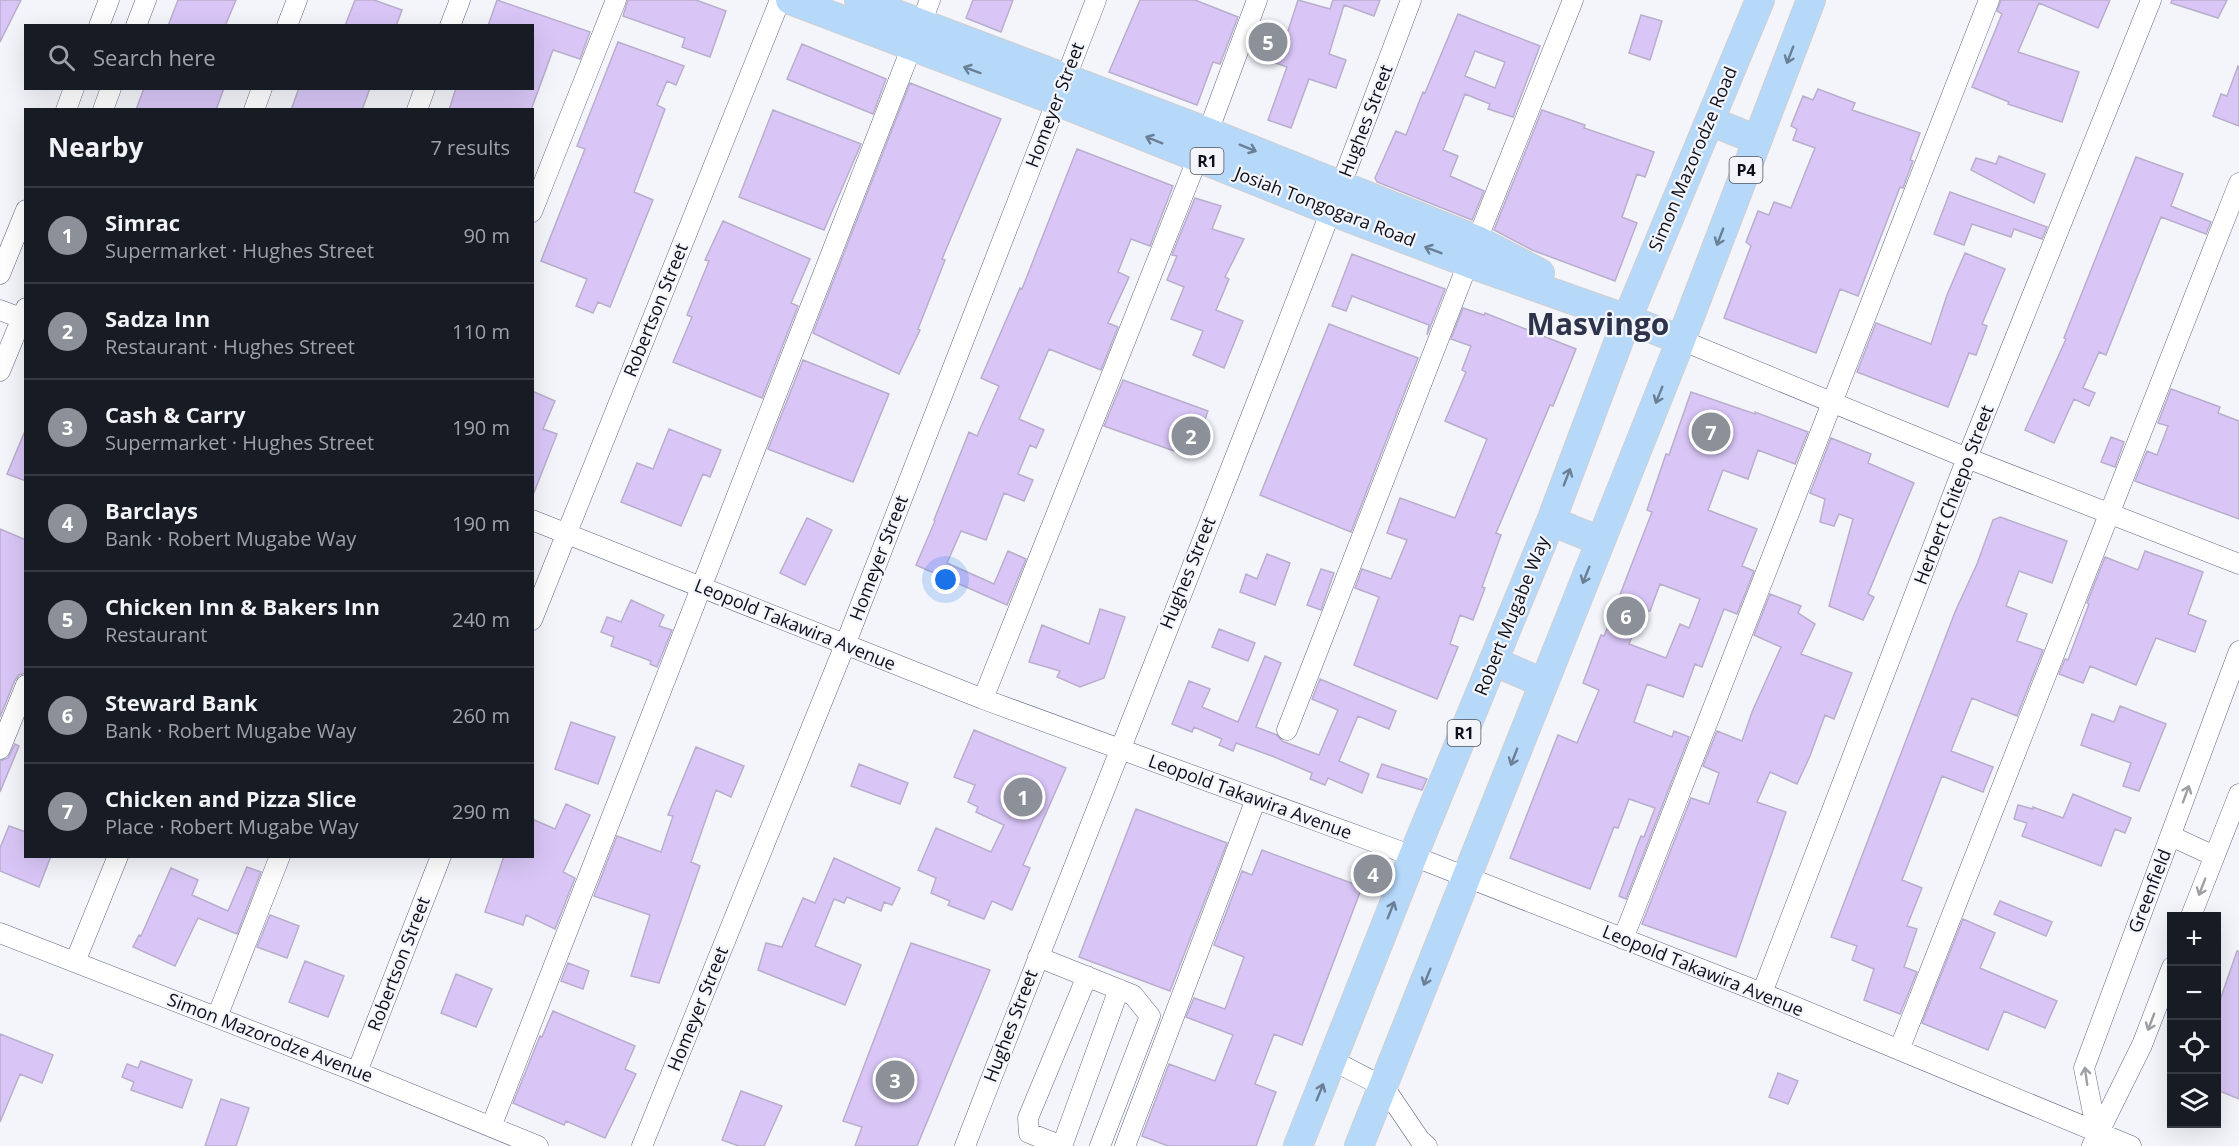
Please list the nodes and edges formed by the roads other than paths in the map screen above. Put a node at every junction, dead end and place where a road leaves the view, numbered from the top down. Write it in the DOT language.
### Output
graph roads {
  1 [pos="109,0"];
  2 [pos="146,0"];
  3 [pos="297,0"];
  4 [pos="460,0"];
  5 [pos="616,0"];
  6 [pos="780,0"];
  7 [pos="789,0"];
  8 [pos="860,0"];
  9 [pos="1096,0"];
  10 [pos="1257,0"];
  11 [pos="1411,0"];
  12 [pos="1573,0"];
  13 [pos="1760,0"];
  14 [pos="1811,0"];
  15 [pos="1989,0"];
  16 [pos="2151,0"];
  17 [pos="920,23"];
  18 [pos="100,24"];
  19 [pos="137,24"];
  20 [pos="288,24"];
  21 [pos="451,24"];
  22 [pos="73,90"];
  23 [pos="110,90"];
  24 [pos="261,90"];
  25 [pos="424,90"];
  26 [pos="1060,90"];
  27 [pos="67,108"];
  28 [pos="104,108"];
  29 [pos="255,108"];
  30 [pos="418,108"];
  31 [pos="1710,121"];
  32 [pos="1208,132"];
  33 [pos="1757,140"];
  34 [pos="2239,183"];
  35 [pos="1336,198"];
  36 [pos="534,207"];
  37 [pos="24,215"];
  38 [pos="1472,251"];
  39 [pos="0,274"];
  40 [pos="0,310"];
  41 [pos="24,316"];
  42 [pos="1627,319"];
  43 [pos="1681,340"];
  44 [pos="0,371"];
  45 [pos="1831,402"];
  46 [pos="1967,458"];
  47 [pos="2108,513"];
  48 [pos="534,521"];
  49 [pos="1551,521"];
  50 [pos="566,533"];
  51 [pos="1599,541"];
  52 [pos="2239,564"];
  53 [pos="702,587"];
  54 [pos="534,615"];
  55 [pos="845,645"];
  56 [pos="2239,651"];
  57 [pos="1493,661"];
  58 [pos="1543,683"];
  59 [pos="24,690"];
  60 [pos="982,699"];
  61 [pos="1287,730"];
  62 [pos="0,749"];
  63 [pos="1119,749"];
  64 [pos="2239,794"];
  65 [pos="1256,799"];
  66 [pos="2171,836"];
  67 [pos="1413,856"];
  68 [pos="2214,856"];
  69 [pos="117,858"];
  70 [pos="279,858"];
  71 [pos="440,858"];
  72 [pos="1467,878"];
  73 [pos="2193,912"];
  74 [pos="0,933"];
  75 [pos="1623,939"];
  76 [pos="1038,957"];
  77 [pos="75,962"];
  78 [pos="1087,976"];
  79 [pos="2167,981"];
  80 [pos="1119,989"];
  81 [pos="1762,993"];
  82 [pos="217,1017"];
  83 [pos="1899,1050"];
  84 [pos="1332,1060"];
  85 [pos="357,1072"];
  86 [pos="1384,1087"];
  87 [pos="491,1127"];
  88 [pos="2095,1139"];
  89 [pos="538,1146"];
  90 [pos="642,1146"];
  91 [pos="965,1146"];
  92 [pos="1062,1146"];
  93 [pos="1100,1146"];
  94 [pos="1125,1146"];
  95 [pos="1298,1146"];
  96 [pos="1359,1146"];
  97 [pos="1427,1146"];
  98 [pos="2131,1146"];
  1 -- 18 [label="street"];
  2 -- 19 [label="street"];
  3 -- 20 [label="street"];
  4 -- 21 [label="street"];
  5 -- 36 [label="street"];
  6 -- 50 [label="street, Robertson Street"];
  7 -- 17 [label="highway, Josiah Tongogara Road / R1"];
  8 -- 17 [label="highway, Josiah Tongogara Road / R1"];
  9 -- 26 [label="street, Homeyer Street"];
  10 -- 32 [label="street"];
  11 -- 35 [label="street, Hughes Street"];
  12 -- 38 [label="street"];
  13 -- 31 [label="highway, Simon Mazorodze Road"];
  14 -- 33 [label="highway, P4, one-way"];
  15 -- 45 [label="street"];
  16 -- 46 [label="street, Herbert Chitepo Street"];
  17 -- 26 [label="highway, Josiah Tongogara Road / R1"];
  17 -- 53 [label="street"];
  22 -- 27 [label="street"];
  23 -- 28 [label="street"];
  24 -- 29 [label="street"];
  25 -- 30 [label="street"];
  26 -- 32 [label="highway, Josiah Tongogara Road / R1"];
  35 -- 26 [label="highway, Josiah Tongogara Road / R1, one-way"];
  26 -- 55 [label="street, Homeyer Street"];
  31 -- 33 [label="highway"];
  31 -- 42 [label="highway, Simon Mazorodze Road"];
  32 -- 35 [label="highway, Josiah Tongogara Road / R1, one-way"];
  32 -- 60 [label="street"];
  33 -- 43 [label="highway, P4, one-way"];
  34 -- 47 [label="street"];
  35 -- 38 [label="highway, Josiah Tongogara Road / R1"];
  35 -- 63 [label="street, Hughes Street"];
  37 -- 39 [label="street"];
  38 -- 42 [label="highway, Josiah Tongogara Road / R1"];
  38 -- 61 [label="street"];
  40 -- 41 [label="street"];
  41 -- 44 [label="street"];
  42 -- 43 [label="highway, Josiah Tongogara Road"];
  49 -- 42 [label="highway, Robert Mugabe Way / R1, one-way"];
  43 -- 45 [label="street"];
  43 -- 51 [label="highway, one-way"];
  45 -- 46 [label="street"];
  45 -- 75 [label="street"];
  46 -- 47 [label="street"];
  46 -- 81 [label="street, Herbert Chitepo Street"];
  47 -- 52 [label="street"];
  47 -- 83 [label="street"];
  48 -- 50 [label="street, Leopold Takawira Avenue"];
  49 -- 51 [label="highway"];
  49 -- 57 [label="highway, Robert Mugabe Way / R1"];
  50 -- 53 [label="street, Leopold Takawira Avenue"];
  50 -- 54 [label="street, Robertson Street"];
  51 -- 58 [label="highway, one-way"];
  53 -- 55 [label="street, Leopold Takawira Avenue"];
  53 -- 87 [label="street"];
  55 -- 60 [label="street, Leopold Takawira Avenue"];
  55 -- 90 [label="street, Homeyer Street"];
  66 -- 56 [label="street, Greenfield, one-way"];
  57 -- 58 [label="highway"];
  57 -- 67 [label="highway, Robert Mugabe Way / R1"];
  58 -- 72 [label="highway, one-way"];
  59 -- 62 [label="street"];
  60 -- 63 [label="street, Leopold Takawira Avenue"];
  63 -- 65 [label="street, Leopold Takawira Avenue"];
  63 -- 76 [label="street, Hughes Street"];
  64 -- 68 [label="street"];
  65 -- 67 [label="street, Leopold Takawira Avenue"];
  65 -- 94 [label="street"];
  66 -- 68 [label="street"];
  88 -- 66 [label="street, Greenfield, one-way"];
  67 -- 72 [label="street, Leopold Takawira Avenue"];
  84 -- 67 [label="highway, Robert Mugabe Way / R1, one-way"];
  68 -- 73 [label="street, one-way"];
  69 -- 77 [label="street"];
  70 -- 82 [label="street"];
  71 -- 85 [label="street, Robertson Street"];
  72 -- 75 [label="street, Leopold Takawira Avenue"];
  72 -- 86 [label="highway, one-way"];
  74 -- 77 [label="street, Simon Mazorodze Avenue"];
  75 -- 81 [label="street, Leopold Takawira Avenue"];
  76 -- 78 [label="street"];
  76 -- 91 [label="street, Hughes Street"];
  77 -- 82 [label="street, Simon Mazorodze Avenue"];
  78 -- 80 [label="street"];
  78 -- 92 [label="street"];
  79 -- 88 [label="street, one-way"];
  80 -- 92 [label="street"];
  80 -- 93 [label="street"];
  81 -- 83 [label="street, Leopold Takawira Avenue"];
  82 -- 85 [label="street, Simon Mazorodze Avenue"];
  83 -- 88 [label="street, Leopold Takawira Avenue"];
  84 -- 86 [label="street"];
  95 -- 84 [label="highway, Robert Mugabe Way / R1, one-way"];
  85 -- 87 [label="street, Simon Mazorodze Avenue"];
  86 -- 96 [label="highway"];
  86 -- 97 [label="street"];
  87 -- 89 [label="street, Simon Mazorodze Avenue"];
  88 -- 98 [label="street, Leopold Takawira Avenue"];
}
